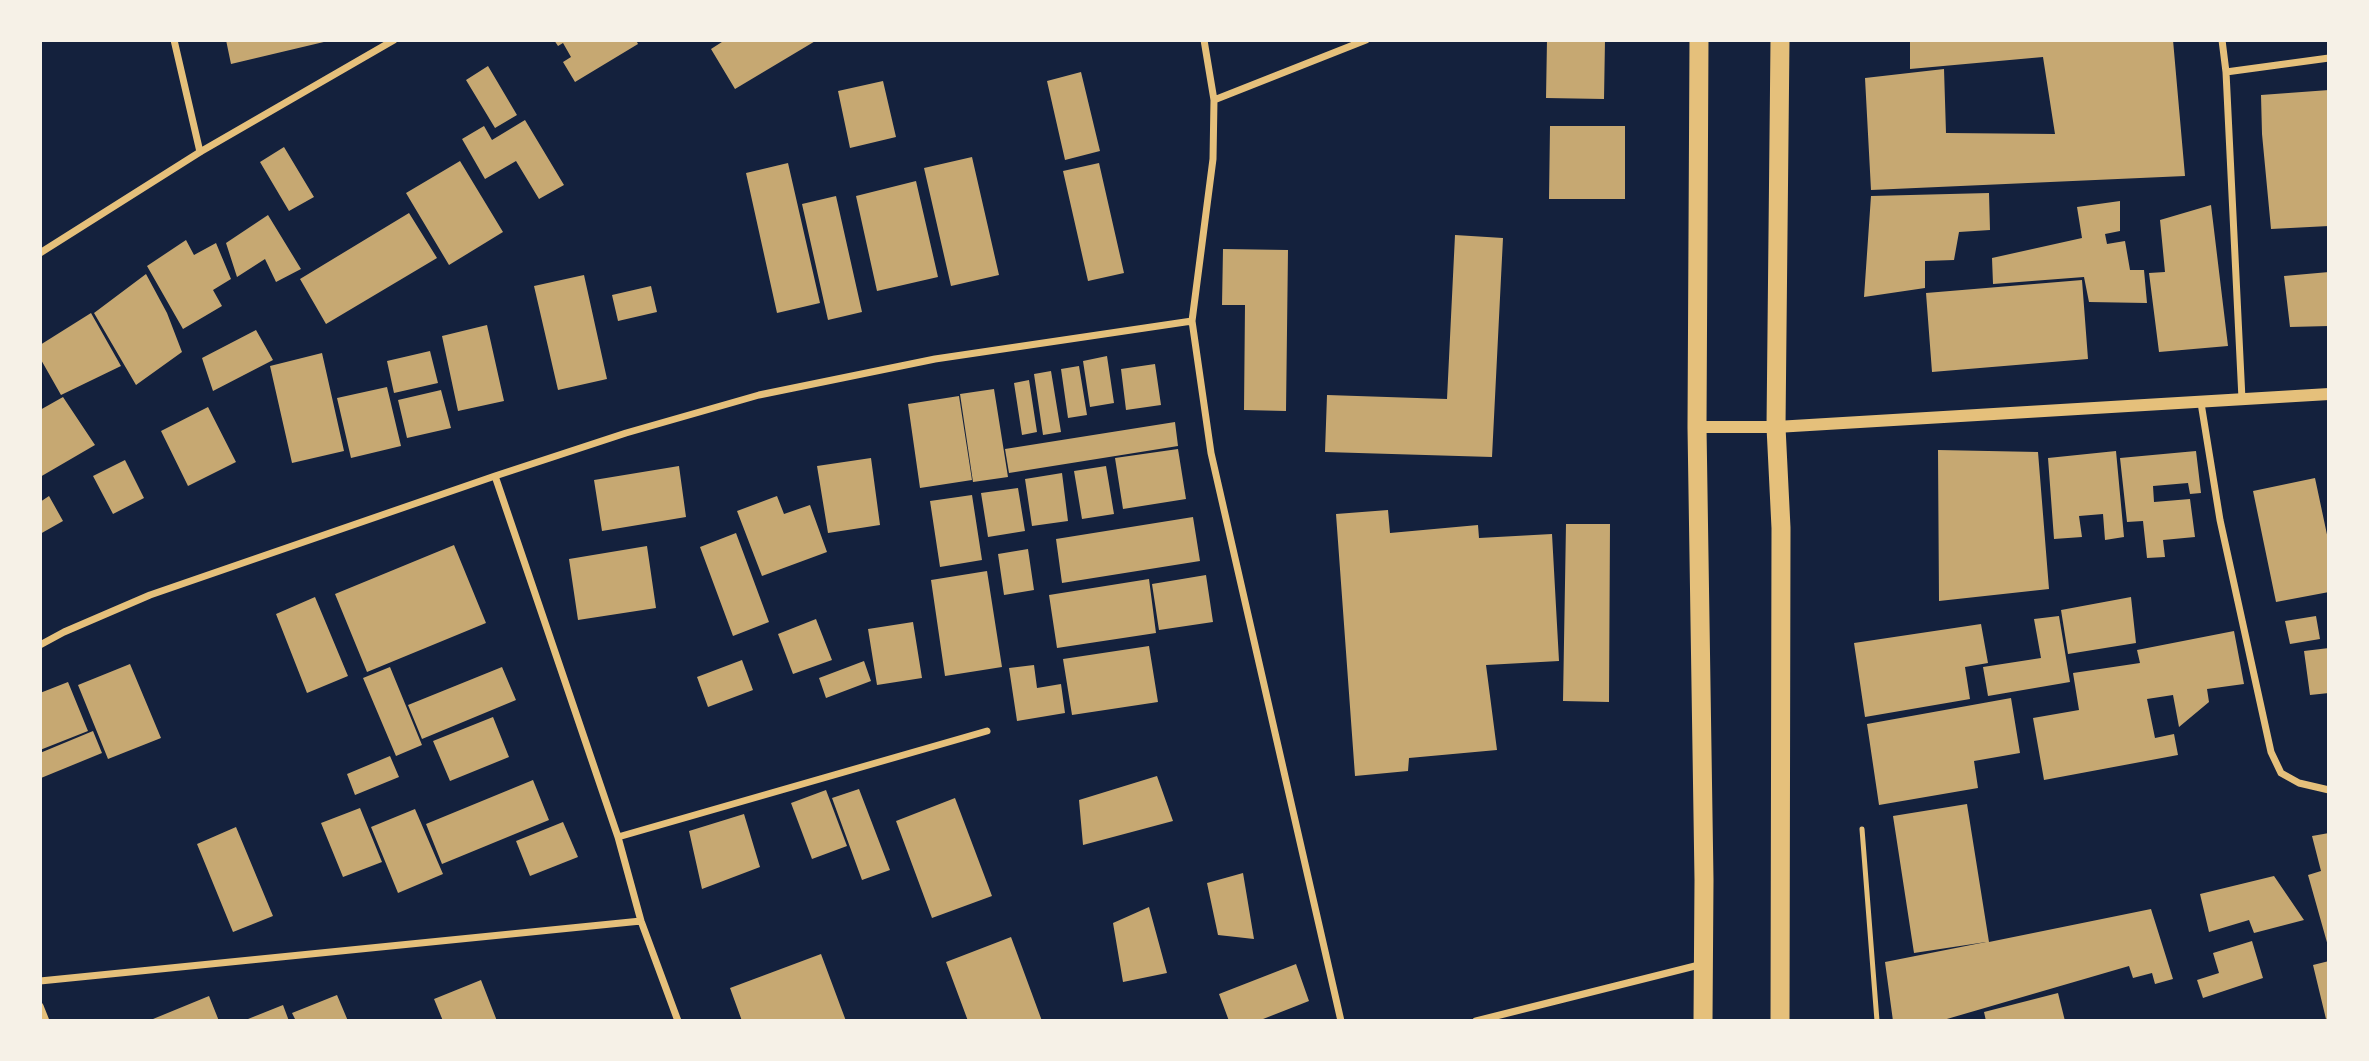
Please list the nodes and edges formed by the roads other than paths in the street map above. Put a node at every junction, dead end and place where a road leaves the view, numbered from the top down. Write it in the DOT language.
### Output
graph roads {
  1 [pos="174,40"];
  2 [pos="394,40"];
  3 [pos="1204,40"];
  4 [pos="1366,40"];
  5 [pos="1699,40"];
  6 [pos="1780,40"];
  7 [pos="2222,40"];
  8 [pos="2329,58"];
  9 [pos="2226,72"];
  10 [pos="1214,100"];
  11 [pos="200,152"];
  12 [pos="40,253"];
  13 [pos="1192,321"];
  14 [pos="2329,394"];
  15 [pos="2242,400"];
  16 [pos="2201,403"];
  17 [pos="1698,427"];
  18 [pos="1776,427"];
  19 [pos="495,476"];
  20 [pos="40,645"];
  21 [pos="987,731"];
  22 [pos="2329,790"];
  23 [pos="1862,828"];
  24 [pos="618,837"];
  25 [pos="641,921"];
  26 [pos="1703,964"];
  27 [pos="40,981"];
  28 [pos="40,1006"];
  29 [pos="46,1021"];
  30 [pos="678,1021"];
  31 [pos="1341,1021"];
  32 [pos="1476,1021"];
  33 [pos="1703,1021"];
  34 [pos="1780,1021"];
  35 [pos="1877,1021"];
  1 -- 11 [label="street"];
  2 -- 11 [label="street"];
  3 -- 10 [label="street"];
  4 -- 10 [label="street"];
  5 -- 17 [label="highway"];
  6 -- 18 [label="highway"];
  7 -- 9 [label="street"];
  8 -- 9 [label="street"];
  9 -- 15 [label="street"];
  10 -- 13 [label="street"];
  11 -- 12 [label="street"];
  13 -- 19 [label="street"];
  13 -- 31 [label="street"];
  14 -- 15 [label="street"];
  15 -- 16 [label="street"];
  16 -- 18 [label="street"];
  16 -- 22 [label="street"];
  17 -- 18 [label="street"];
  17 -- 26 [label="highway"];
  18 -- 34 [label="highway"];
  19 -- 20 [label="street"];
  19 -- 24 [label="street"];
  21 -- 24 [label="street"];
  23 -- 35 [label="lane"];
  24 -- 25 [label="street"];
  25 -- 27 [label="street"];
  25 -- 30 [label="street"];
  26 -- 32 [label="street"];
  26 -- 33 [label="highway"];
  28 -- 29 [label="street"];
}
